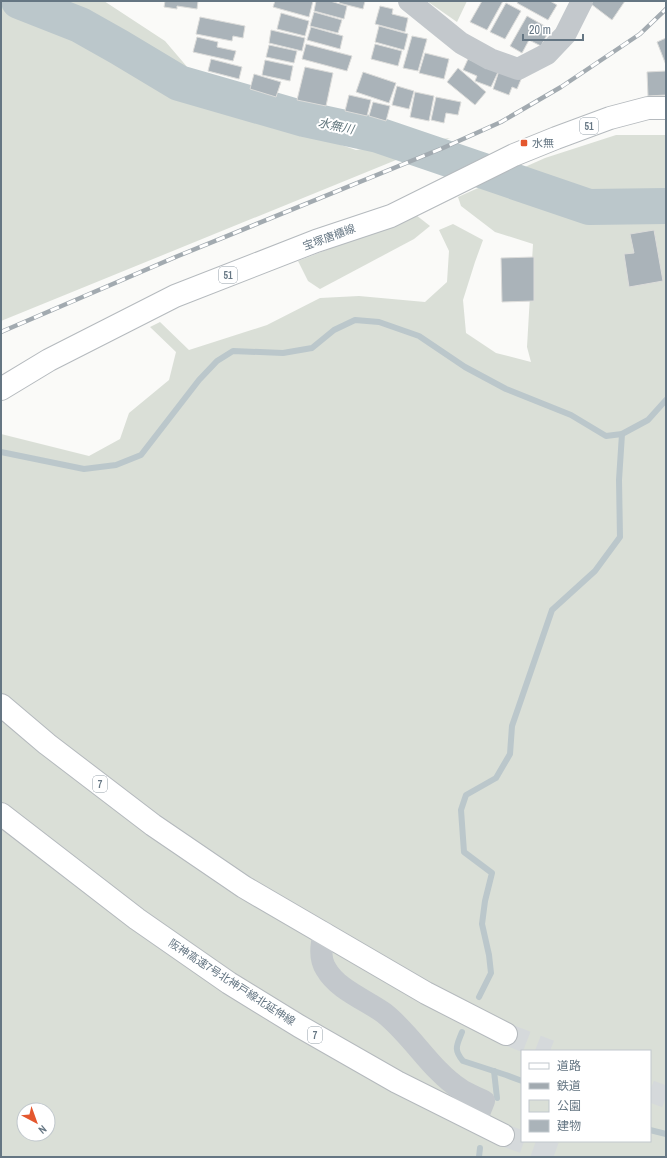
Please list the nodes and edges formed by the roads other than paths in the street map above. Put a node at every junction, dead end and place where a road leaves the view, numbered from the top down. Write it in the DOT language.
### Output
graph roads {
  1 [pos="409,1"];
  2 [pos="582,1"];
  3 [pos="666,108"];
  4 [pos="1,389"];
  5 [pos="1,705"];
  6 [pos="6,818"];
  7 [pos="324,933"];
  8 [pos="506,1034"];
  9 [pos="476,1121"];
  10 [pos="503,1135"];
  1 -- 2 [label="street"];
  3 -- 4 [label="main road, 宝塚唐櫃線 / 51"];
  5 -- 7 [label="main road, 7"];
  6 -- 9 [label="main road, 阪神高速7号北神戸線北延伸線 / 7"];
  7 -- 8 [label="main road, 7"];
  7 -- 9 [label="street"];
  9 -- 10 [label="main road, 阪神高速7号北神戸線北延伸線 / 7"];
}
